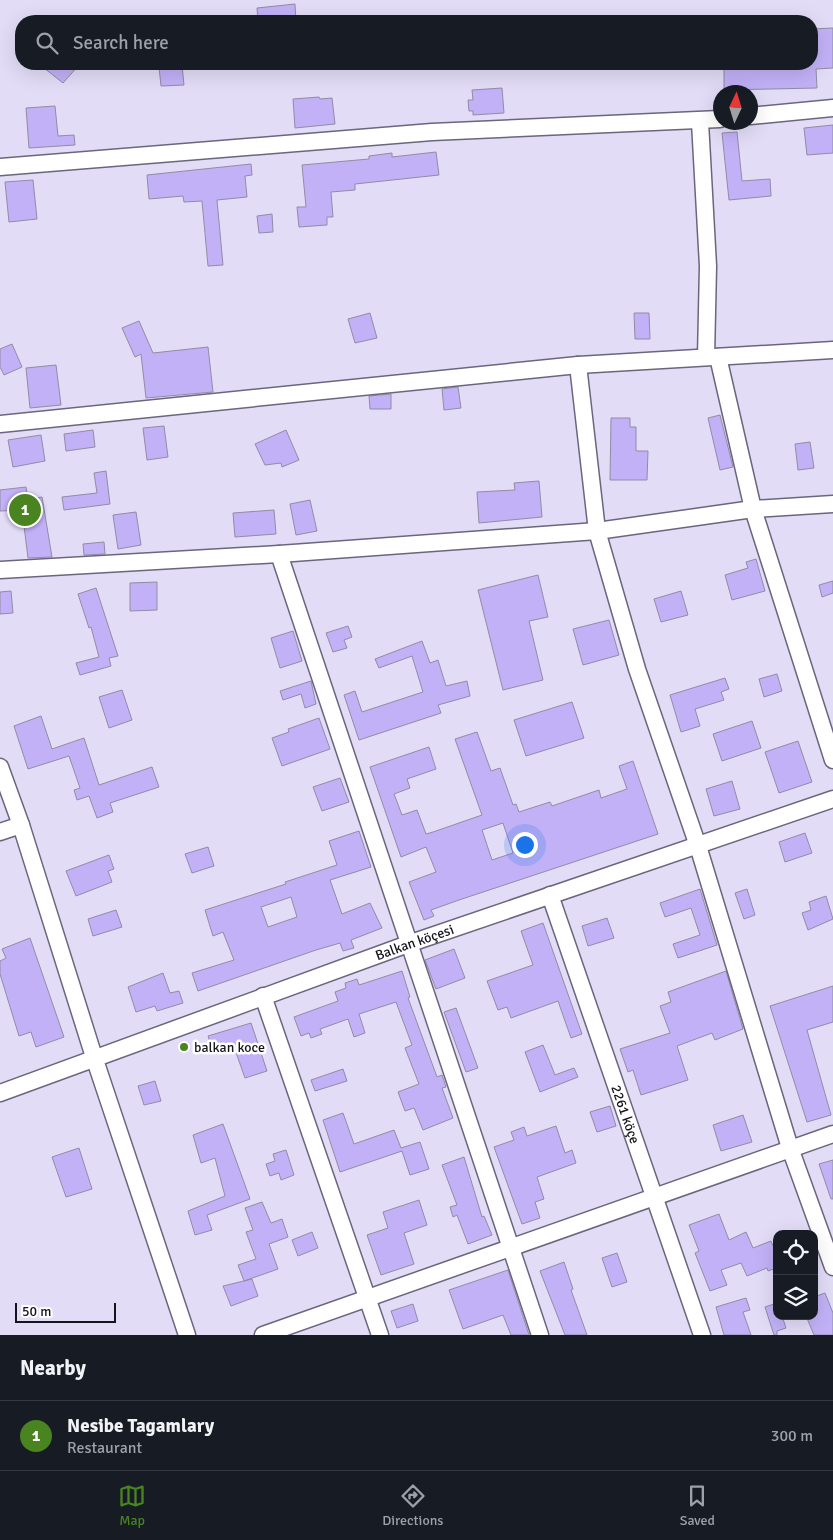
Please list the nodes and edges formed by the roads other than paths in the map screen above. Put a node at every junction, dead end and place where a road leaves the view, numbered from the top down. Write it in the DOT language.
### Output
graph roads {
  1 [pos="833,108"];
  2 [pos="758,115"];
  3 [pos="713,121"];
  4 [pos="700,122"];
  5 [pos="0,168"];
  6 [pos="833,350"];
  7 [pos="712,357"];
  8 [pos="578,365"];
  9 [pos="0,424"];
  10 [pos="833,504"];
  11 [pos="753,509"];
  12 [pos="597,531"];
  13 [pos="279,554"];
  14 [pos="0,570"];
  15 [pos="833,760"];
  16 [pos="0,767"];
  17 [pos="833,799"];
  18 [pos="21,825"];
  19 [pos="0,832"];
  20 [pos="698,846"];
  21 [pos="550,895"];
  22 [pos="408,944"];
  23 [pos="264,996"];
  24 [pos="94,1057"];
  25 [pos="0,1092"];
  26 [pos="833,1134"];
  27 [pos="790,1148"];
  28 [pos="655,1198"];
  29 [pos="510,1249"];
  30 [pos="833,1267"];
  31 [pos="367,1298"];
  32 [pos="187,1335"];
  33 [pos="263,1335"];
  34 [pos="380,1335"];
  35 [pos="540,1335"];
  36 [pos="702,1335"];
  1 -- 2 [label="street"];
  3 -- 4 [label="street"];
  4 -- 5 [label="street"];
  4 -- 7 [label="street"];
  6 -- 7 [label="street"];
  7 -- 8 [label="street"];
  7 -- 11 [label="street"];
  8 -- 9 [label="street"];
  8 -- 12 [label="street"];
  10 -- 11 [label="street"];
  11 -- 12 [label="street"];
  11 -- 15 [label="street"];
  12 -- 13 [label="street"];
  12 -- 20 [label="street"];
  13 -- 14 [label="street"];
  13 -- 22 [label="street"];
  16 -- 18 [label="street"];
  17 -- 20 [label="street, Balkan köçesi"];
  18 -- 19 [label="street"];
  18 -- 24 [label="street"];
  20 -- 21 [label="street, Balkan köçesi"];
  20 -- 27 [label="street"];
  21 -- 22 [label="street, Balkan köçesi"];
  21 -- 28 [label="street, 2261 köçe"];
  22 -- 23 [label="street, Balkan köçesi"];
  22 -- 29 [label="street"];
  23 -- 24 [label="street, Balkan köçesi"];
  23 -- 31 [label="street"];
  24 -- 25 [label="street, Balkan köçesi"];
  24 -- 32 [label="street"];
  26 -- 27 [label="street"];
  27 -- 28 [label="street"];
  27 -- 30 [label="street"];
  28 -- 29 [label="street"];
  28 -- 36 [label="street, 2261 köçe"];
  29 -- 31 [label="street"];
  29 -- 35 [label="street"];
  31 -- 33 [label="street"];
  31 -- 34 [label="street"];
}
